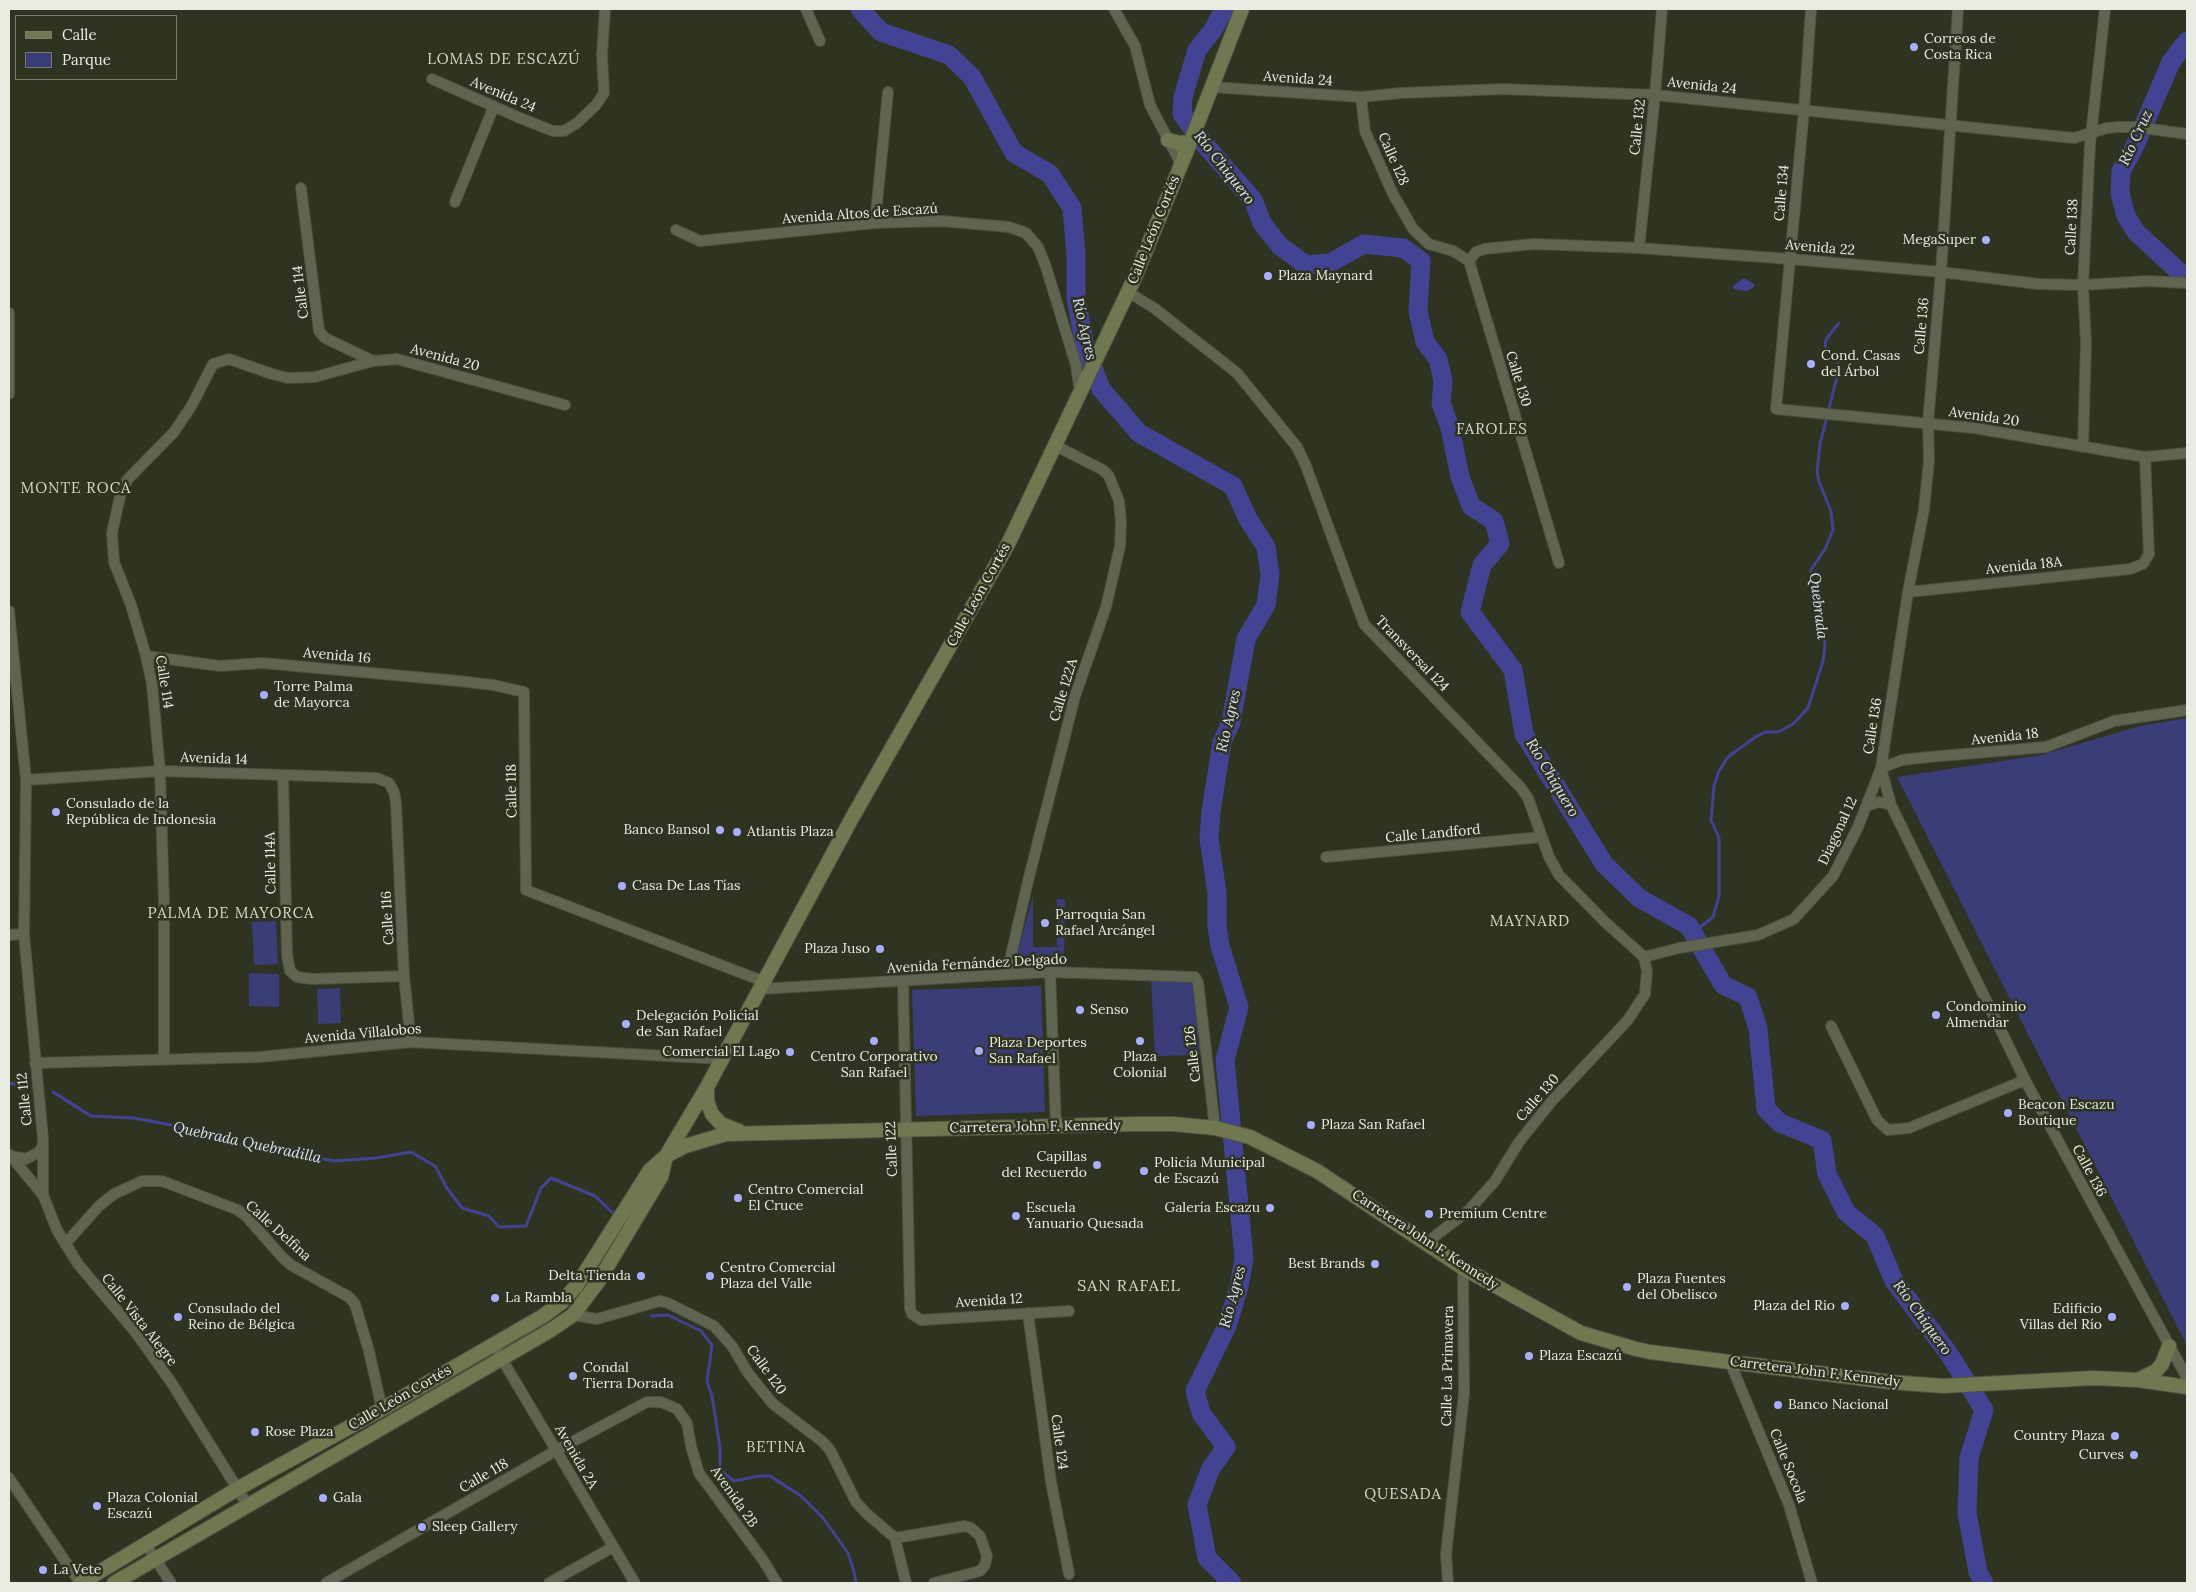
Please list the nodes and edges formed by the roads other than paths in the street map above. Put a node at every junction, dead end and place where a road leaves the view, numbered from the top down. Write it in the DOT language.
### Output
graph roads {
  1 [pos="605,9"];
  2 [pos="806,9"];
  3 [pos="1114,9"];
  4 [pos="1242,9"];
  5 [pos="1662,9"];
  6 [pos="1810,9"];
  7 [pos="1958,9"];
  8 [pos="2105,9"];
  9 [pos="820,41"];
  10 [pos="432,79"];
  11 [pos="1211,87"];
  12 [pos="888,92"];
  13 [pos="1656,95"];
  14 [pos="1361,97"];
  15 [pos="494,106"];
  16 [pos="1804,110"];
  17 [pos="1950,125"];
  18 [pos="2092,133"];
  19 [pos="2187,134"];
  20 [pos="1168,140"];
  21 [pos="1191,140"];
  22 [pos="1181,164"];
  23 [pos="301,188"];
  24 [pos="455,202"];
  25 [pos="875,224"];
  26 [pos="676,230"];
  27 [pos="1639,248"];
  28 [pos="1790,260"];
  29 [pos="1469,261"];
  30 [pos="1941,272"];
  31 [pos="2187,283"];
  32 [pos="2083,286"];
  33 [pos="1128,292"];
  34 [pos="9,313"];
  35 [pos="229,359"];
  36 [pos="373,361"];
  37 [pos="9,394"];
  38 [pos="1080,394"];
  39 [pos="565,405"];
  40 [pos="1776,409"];
  41 [pos="1928,423"];
  42 [pos="1056,446"];
  43 [pos="2083,447"];
  44 [pos="2184,453"];
  45 [pos="2145,457"];
  46 [pos="1560,563"];
  47 [pos="1908,592"];
  48 [pos="9,611"];
  49 [pos="146,656"];
  50 [pos="524,692"];
  51 [pos="2187,710"];
  52 [pos="1881,768"];
  53 [pos="160,771"];
  54 [pos="283,775"];
  55 [pos="26,780"];
  56 [pos="394,792"];
  57 [pos="1891,805"];
  58 [pos="1866,806"];
  59 [pos="1542,838"];
  60 [pos="1326,857"];
  61 [pos="526,890"];
  62 [pos="24,934"];
  63 [pos="9,935"];
  64 [pos="1644,957"];
  65 [pos="1050,972"];
  66 [pos="1007,973"];
  67 [pos="404,976"];
  68 [pos="1195,977"];
  69 [pos="903,982"];
  70 [pos="762,985"];
  71 [pos="1831,1026"];
  72 [pos="411,1042"];
  73 [pos="164,1059"];
  74 [pos="723,1059"];
  75 [pos="35,1063"];
  76 [pos="2025,1080"];
  77 [pos="707,1087"];
  78 [pos="1056,1126"];
  79 [pos="905,1130"];
  80 [pos="1221,1130"];
  81 [pos="747,1132"];
  82 [pos="705,1138"];
  83 [pos="43,1145"];
  84 [pos="10,1155"];
  85 [pos="666,1156"];
  86 [pos="661,1177"];
  87 [pos="44,1195"];
  88 [pos="65,1244"];
  89 [pos="1425,1244"];
  90 [pos="1463,1268"];
  91 [pos="1069,1310"];
  92 [pos="1028,1313"];
  93 [pos="912,1314"];
  94 [pos="573,1315"];
  95 [pos="493,1344"];
  96 [pos="2169,1346"];
  97 [pos="502,1359"];
  98 [pos="1730,1362"];
  99 [pos="2187,1378"];
  100 [pos="2138,1380"];
  101 [pos="2187,1387"];
  102 [pos="660,1402"];
  103 [pos="382,1409"];
  104 [pos="557,1450"];
  105 [pos="9,1478"];
  106 [pos="12,1489"];
  107 [pos="237,1489"];
  108 [pos="247,1504"];
  109 [pos="895,1538"];
  110 [pos="146,1545"];
  111 [pos="613,1547"];
  112 [pos="155,1559"];
  113 [pos="1069,1574"];
  114 [pos="81,1583"];
  115 [pos="114,1583"];
  116 [pos="171,1583"];
  117 [pos="326,1583"];
  118 [pos="549,1583"];
  119 [pos="634,1583"];
  120 [pos="778,1583"];
  121 [pos="906,1583"];
  122 [pos="934,1583"];
  123 [pos="1448,1583"];
  124 [pos="1812,1583"];
  1 -- 15 [label="street, Avenida 24"];
  2 -- 9 [label="street"];
  3 -- 20 [label="street"];
  4 -- 11 [label="main road, Calle León Cortés"];
  5 -- 13 [label="street, Calle 132"];
  6 -- 16 [label="street, Calle 134"];
  7 -- 17 [label="street, Calle 136"];
  8 -- 18 [label="street, Calle 138"];
  10 -- 15 [label="street, Avenida 24"];
  11 -- 14 [label="street, Avenida 24"];
  11 -- 21 [label="main road, Calle León Cortés"];
  12 -- 25 [label="street"];
  13 -- 14 [label="street, Avenida 24"];
  13 -- 16 [label="street, Avenida 24"];
  13 -- 27 [label="street, Calle 132"];
  14 -- 29 [label="street, Calle 128"];
  15 -- 24 [label="street"];
  16 -- 17 [label="street, Avenida 24"];
  16 -- 28 [label="street, Calle 134"];
  17 -- 18 [label="street, Avenida 24"];
  17 -- 30 [label="street, Calle 136"];
  18 -- 19 [label="street, Avenida 24"];
  18 -- 32 [label="street, Calle 138"];
  20 -- 21 [label="main road"];
  20 -- 22 [label="street"];
  21 -- 22 [label="main road, Calle León Cortés"];
  22 -- 33 [label="main road, Calle León Cortés"];
  23 -- 36 [label="street, Calle 114"];
  25 -- 26 [label="street, Avenida Altos de Escazú"];
  25 -- 38 [label="street, Avenida Altos de Escazú"];
  27 -- 28 [label="street, Avenida 22"];
  27 -- 29 [label="street, Avenida 22"];
  28 -- 30 [label="street, Avenida 22"];
  28 -- 40 [label="street, Calle 134"];
  29 -- 46 [label="street, Calle 130"];
  30 -- 32 [label="street, Avenida 22"];
  30 -- 41 [label="street, Calle 136"];
  31 -- 32 [label="street, Avenida 22"];
  32 -- 43 [label="street, Calle 138"];
  33 -- 38 [label="main road, Calle León Cortés"];
  33 -- 59 [label="street, Transversal 124"];
  34 -- 37 [label="street"];
  35 -- 36 [label="street, Avenida 20"];
  35 -- 49 [label="street, Calle 114"];
  36 -- 39 [label="street, Avenida 20"];
  38 -- 42 [label="main road, Calle León Cortés"];
  40 -- 41 [label="street, Avenida 20"];
  41 -- 43 [label="street, Avenida 20"];
  41 -- 47 [label="street, Calle 136"];
  42 -- 66 [label="street, Calle 122A"];
  42 -- 70 [label="main road, Calle León Cortés"];
  43 -- 45 [label="street, Avenida 20"];
  44 -- 45 [label="street, Avenida 20"];
  45 -- 47 [label="street, Avenida 18A"];
  47 -- 52 [label="street, Calle 136"];
  48 -- 55 [label="street, Calle 112"];
  49 -- 50 [label="street, Avenida 16"];
  49 -- 53 [label="street, Calle 114"];
  50 -- 61 [label="street, Calle 118"];
  51 -- 52 [label="street, Avenida 18"];
  52 -- 57 [label="street, Calle 136"];
  52 -- 58 [label="street, Diagonal 12"];
  53 -- 54 [label="street, Avenida 14"];
  53 -- 55 [label="street, Avenida 14"];
  53 -- 73 [label="street, Calle 114"];
  54 -- 56 [label="street, Avenida 14"];
  54 -- 67 [label="street, Calle 114A"];
  55 -- 62 [label="street, Calle 112"];
  56 -- 67 [label="street, Calle 116"];
  57 -- 58 [label="street"];
  57 -- 76 [label="street, Calle 136"];
  58 -- 64 [label="street, Diagonal 12"];
  59 -- 60 [label="street, Calle Landford"];
  59 -- 64 [label="street, Transversal 124"];
  61 -- 70 [label="street, Avenida Fernández Delgado"];
  62 -- 63 [label="street"];
  62 -- 75 [label="street, Calle 112"];
  64 -- 89 [label="street, Calle 130"];
  65 -- 66 [label="street, Avenida Fernández Delgado"];
  65 -- 68 [label="street, Avenida Fernández Delgado"];
  65 -- 78 [label="street"];
  66 -- 69 [label="street, Avenida Fernández Delgado"];
  67 -- 72 [label="street, Calle 116"];
  68 -- 80 [label="street, Calle 126"];
  69 -- 70 [label="street, Avenida Fernández Delgado"];
  69 -- 79 [label="street, Calle 122"];
  70 -- 74 [label="main road, Calle León Cortés"];
  71 -- 76 [label="street"];
  72 -- 73 [label="street, Avenida Villalobos"];
  72 -- 74 [label="street, Avenida Villalobos"];
  73 -- 75 [label="street, Avenida Villalobos"];
  74 -- 77 [label="main road, Calle León Cortés"];
  75 -- 83 [label="street, Calle 112"];
  76 -- 96 [label="street, Calle 136"];
  77 -- 81 [label="main road"];
  77 -- 85 [label="main road, Calle León Cortés"];
  78 -- 79 [label="main road, Carretera John F. Kennedy"];
  78 -- 80 [label="main road, Carretera John F. Kennedy"];
  79 -- 81 [label="main road, Carretera John F. Kennedy"];
  79 -- 93 [label="street, Calle 122"];
  80 -- 89 [label="main road, Carretera John F. Kennedy"];
  81 -- 82 [label="main road, Carretera John F. Kennedy"];
  82 -- 85 [label="main road, Carretera John F. Kennedy"];
  82 -- 86 [label="main road"];
  83 -- 84 [label="street"];
  83 -- 87 [label="street, Calle 112"];
  84 -- 87 [label="street, Calle Vista Alegre"];
  85 -- 86 [label="main road, Calle León Cortés"];
  85 -- 95 [label="main road, Calle León Cortés"];
  86 -- 94 [label="main road, Calle León Cortés"];
  87 -- 88 [label="street, Calle Vista Alegre"];
  88 -- 103 [label="street, Calle Delfina"];
  88 -- 107 [label="street, Calle Vista Alegre"];
  89 -- 90 [label="main road, Carretera John F. Kennedy"];
  90 -- 98 [label="main road, Carretera John F. Kennedy"];
  90 -- 123 [label="street, Calle La Primavera"];
  91 -- 92 [label="street, Avenida 12"];
  92 -- 93 [label="street, Avenida 12"];
  92 -- 113 [label="street, Calle 124"];
  94 -- 97 [label="main road, Calle León Cortés"];
  94 -- 109 [label="street, Calle 120"];
  95 -- 97 [label="street, Avenida 2A"];
  95 -- 103 [label="main road, Calle León Cortés"];
  96 -- 99 [label="street, Calle 136"];
  96 -- 100 [label="main road"];
  97 -- 104 [label="street, Avenida 2A"];
  97 -- 108 [label="main road, Calle León Cortés"];
  98 -- 100 [label="main road, Carretera John F. Kennedy"];
  98 -- 124 [label="street, Calle Socola"];
  100 -- 101 [label="main road, Carretera John F. Kennedy"];
  102 -- 104 [label="street, Calle 118"];
  102 -- 120 [label="street, Avenida 2B"];
  103 -- 107 [label="main road, Calle León Cortés"];
  104 -- 111 [label="street, Avenida 2A"];
  104 -- 117 [label="street, Calle 118"];
  105 -- 106 [label="street"];
  106 -- 114 [label="street"];
  107 -- 108 [label="street, Calle Vista Alegre"];
  107 -- 110 [label="main road, Calle León Cortés"];
  108 -- 112 [label="main road, Calle León Cortés"];
  109 -- 121 [label="street"];
  109 -- 122 [label="street"];
  110 -- 112 [label="street"];
  110 -- 114 [label="main road, Calle León Cortés"];
  111 -- 118 [label="street"];
  111 -- 119 [label="street, Avenida 2A"];
  112 -- 115 [label="main road, Calle León Cortés"];
  112 -- 116 [label="street"];
}
